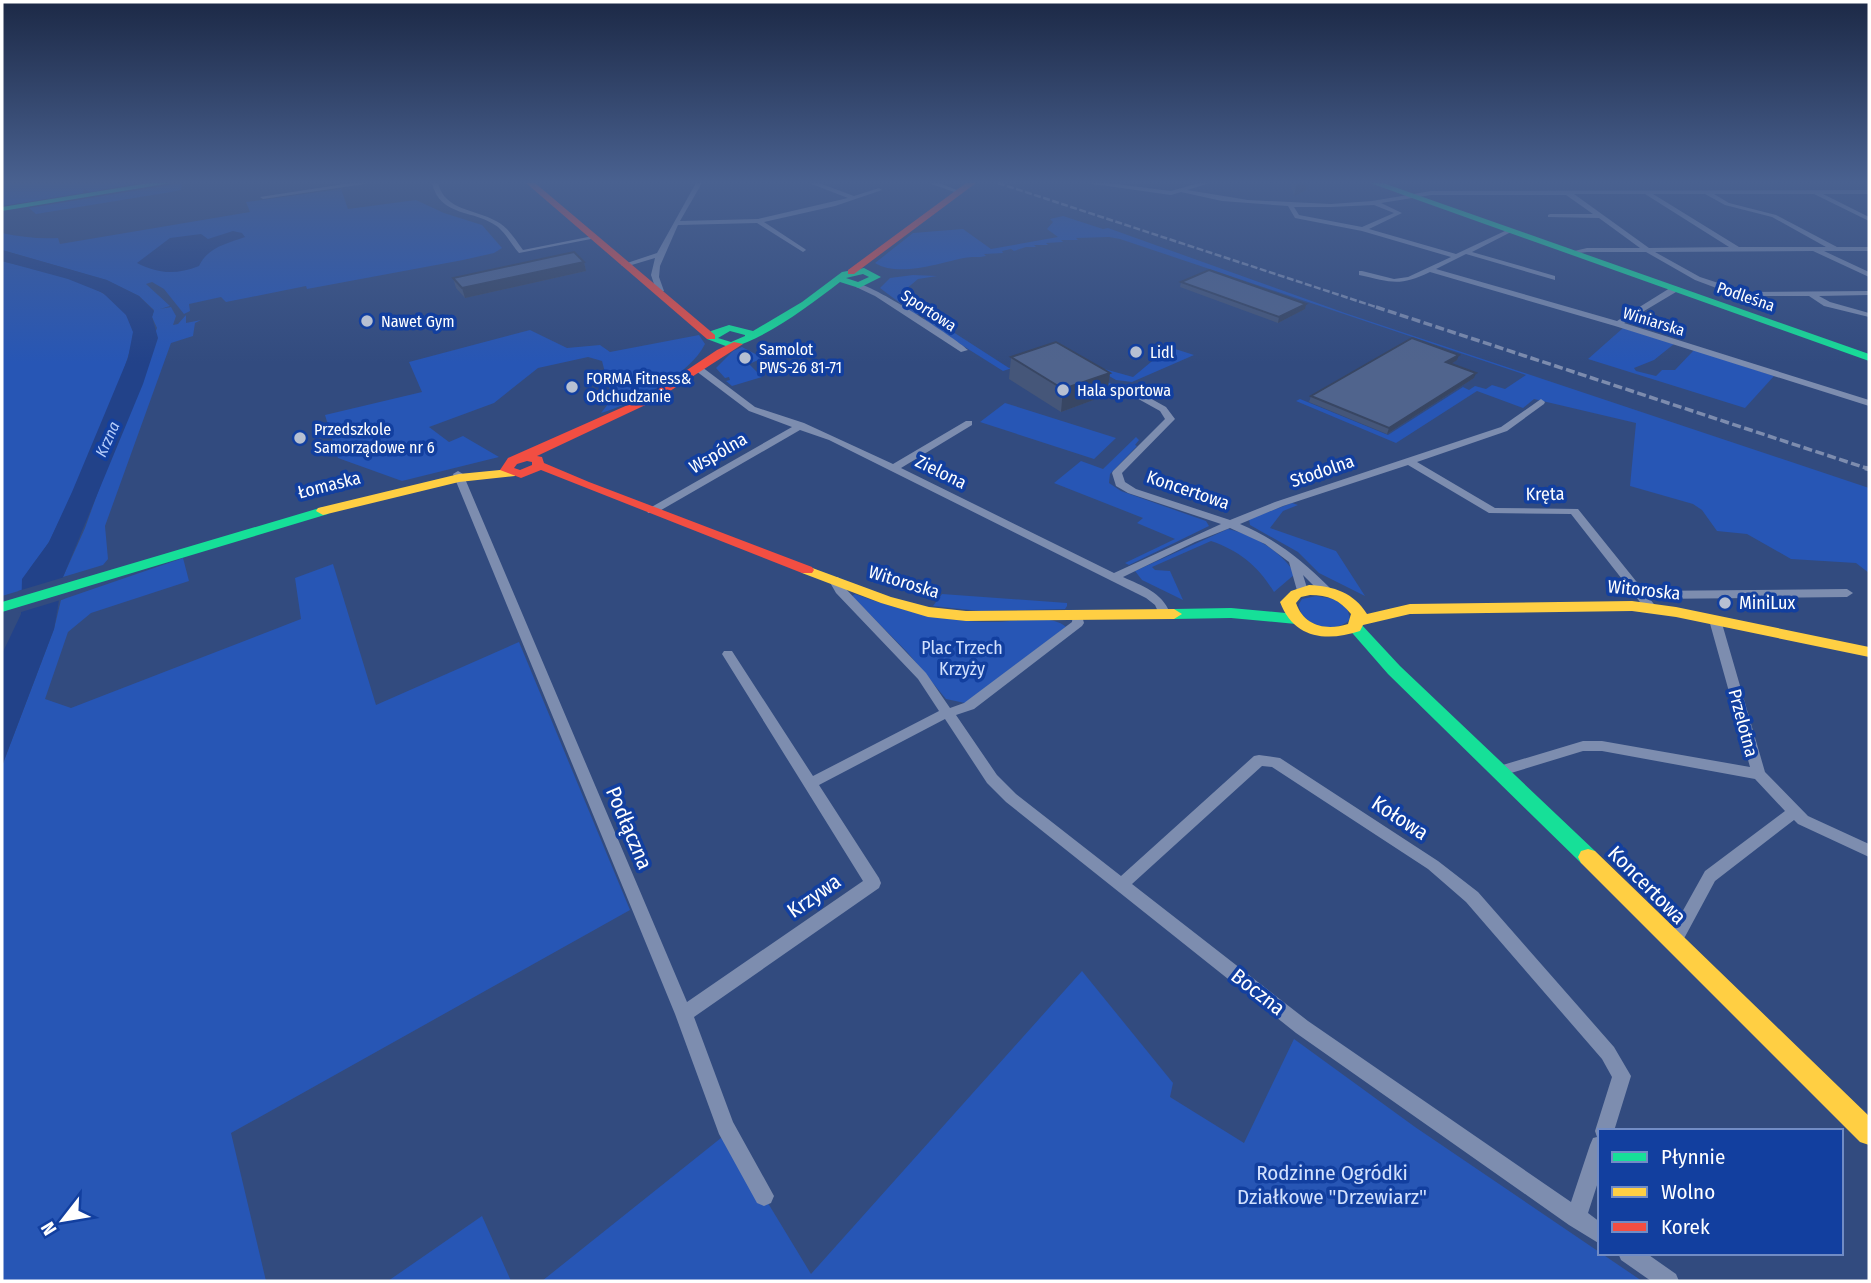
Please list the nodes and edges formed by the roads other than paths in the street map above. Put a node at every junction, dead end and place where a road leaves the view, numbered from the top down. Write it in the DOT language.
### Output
graph roads {
  1 [pos="514,243"];
  2 [pos="568,243"];
  3 [pos="599,243"];
  4 [pos="666,243"];
  5 [pos="792,243"];
  6 [pos="902,243"];
  7 [pos="1409,243"];
  8 [pos="1485,243"];
  9 [pos="1543,243"];
  10 [pos="1641,243"];
  11 [pos="1727,243"];
  12 [pos="1824,243"];
  13 [pos="1836,249"];
  14 [pos="1869,249"];
  15 [pos="803,250"];
  16 [pos="1651,250"];
  17 [pos="1739,250"];
  18 [pos="1815,250"];
  19 [pos="1465,253"];
  20 [pos="1572,253"];
  21 [pos="661,254"];
  22 [pos="1456,257"];
  23 [pos="657,266"];
  24 [pos="628,267"];
  25 [pos="1430,270"];
  26 [pos="1362,273"];
  27 [pos="1869,275"];
  28 [pos="1552,278"];
  29 [pos="860,279"];
  30 [pos="1673,290"];
  31 [pos="660,291"];
  32 [pos="1746,293"];
  33 [pos="1809,293"];
  34 [pos="1869,293"];
  35 [pos="1869,315"];
  36 [pos="1618,324"];
  37 [pos="716,336"];
  38 [pos="743,336"];
  39 [pos="964,351"];
  40 [pos="1869,358"];
  41 [pos="703,366"];
  42 [pos="1126,389"];
  43 [pos="1541,402"];
  44 [pos="1869,403"];
  45 [pos="970,423"];
  46 [pos="801,425"];
  47 [pos="1408,460"];
  48 [pos="524,465"];
  49 [pos="894,468"];
  50 [pos="458,476"];
  51 [pos="652,511"];
  52 [pos="1574,511"];
  53 [pos="1227,524"];
  54 [pos="1294,560"];
  55 [pos="1114,577"];
  56 [pos="834,579"];
  57 [pos="1302,591"];
  58 [pos="1326,591"];
  59 [pos="1847,593"];
  60 [pos="1350,601"];
  61 [pos="1646,601"];
  62 [pos="1288,602"];
  63 [pos="2,607"];
  64 [pos="1410,609"];
  65 [pos="1164,613"];
  66 [pos="1231,613"];
  67 [pos="1077,615"];
  68 [pos="1296,620"];
  69 [pos="1715,620"];
  70 [pos="1357,624"];
  71 [pos="1338,633"];
  72 [pos="1869,652"];
  73 [pos="728,654"];
  74 [pos="1394,670"];
  75 [pos="950,714"];
  76 [pos="1502,771"];
  77 [pos="1759,774"];
  78 [pos="811,783"];
  79 [pos="1794,812"];
  80 [pos="1869,851"];
  81 [pos="1121,885"];
  82 [pos="1674,941"];
  83 [pos="684,1014"];
  84 [pos="1605,1129"];
  85 [pos="1869,1133"];
  86 [pos="1598,1151"];
  87 [pos="764,1196"];
  88 [pos="1576,1217"];
  89 [pos="1598,1233"];
  90 [pos="1631,1255"];
  91 [pos="1669,1281"];
  1 -- 2 [label="street"];
  3 -- 24 [label="street"];
  4 -- 21 [label="street"];
  5 -- 15 [label="street"];
  6 -- 29 [label="street"];
  7 -- 22 [label="street"];
  8 -- 19 [label="street"];
  9 -- 20 [label="street, Podleśna"];
  10 -- 16 [label="street"];
  11 -- 17 [label="street"];
  12 -- 13 [label="street"];
  13 -- 14 [label="street"];
  13 -- 18 [label="street"];
  16 -- 17 [label="street"];
  16 -- 20 [label="street"];
  16 -- 32 [label="street"];
  17 -- 18 [label="street"];
  18 -- 27 [label="street"];
  19 -- 22 [label="street"];
  19 -- 28 [label="street"];
  20 -- 30 [label="street, Podleśna"];
  21 -- 23 [label="street"];
  21 -- 24 [label="street"];
  22 -- 25 [label="street"];
  23 -- 24 [label="street"];
  23 -- 31 [label="street"];
  24 -- 31 [label="street"];
  25 -- 26 [label="street"];
  25 -- 36 [label="street, Winiarska"];
  29 -- 38 [label="street"];
  29 -- 39 [label="street, Sportowa"];
  30 -- 36 [label="street"];
  30 -- 40 [label="street, Podleśna"];
  31 -- 37 [label="street"];
  32 -- 33 [label="street"];
  33 -- 34 [label="street"];
  33 -- 35 [label="street"];
  36 -- 44 [label="street, Winiarska"];
  37 -- 38 [label="street"];
  37 -- 41 [label="street"];
  38 -- 41 [label="street"];
  41 -- 46 [label="street, Zielona"];
  41 -- 48 [label="street"];
  42 -- 53 [label="street, Koncertowa"];
  43 -- 47 [label="street, Stodolna"];
  45 -- 49 [label="street"];
  46 -- 49 [label="street, Zielona"];
  46 -- 51 [label="street, Wspólna"];
  47 -- 52 [label="street, Kręta"];
  47 -- 53 [label="street, Stodolna"];
  48 -- 50 [label="street, Witoroska"];
  48 -- 51 [label="street, Witoroska"];
  49 -- 55 [label="street, Zielona"];
  50 -- 63 [label="street, Łomaska"];
  50 -- 83 [label="street, Podłączna"];
  51 -- 56 [label="street, Witoroska"];
  52 -- 61 [label="street, Kręta"];
  53 -- 54 [label="street, Koncertowa"];
  53 -- 55 [label="street, Stodolna"];
  54 -- 57 [label="street"];
  54 -- 58 [label="street, Koncertowa"];
  55 -- 65 [label="street, Zielona"];
  56 -- 67 [label="street, Witoroska"];
  56 -- 75 [label="street"];
  57 -- 58 [label="street"];
  57 -- 62 [label="street"];
  58 -- 60 [label="street, Witoroska"];
  59 -- 61 [label="street, Witoroska"];
  60 -- 64 [label="street, Witoroska"];
  60 -- 70 [label="street, Koncertowa"];
  61 -- 64 [label="street, Witoroska"];
  61 -- 69 [label="street, Witoroska"];
  62 -- 66 [label="street, Witoroska"];
  62 -- 68 [label="street"];
  64 -- 70 [label="street, Witoroska"];
  65 -- 66 [label="street, Witoroska"];
  65 -- 67 [label="street, Witoroska"];
  66 -- 68 [label="street, Witoroska"];
  67 -- 75 [label="street"];
  68 -- 71 [label="street, Witoroska"];
  69 -- 72 [label="street, Witoroska"];
  69 -- 77 [label="street, Przelotna"];
  70 -- 71 [label="street, Witoroska"];
  70 -- 74 [label="street, Koncertowa"];
  71 -- 74 [label="street, Koncertowa"];
  73 -- 78 [label="street, Krzywa"];
  74 -- 76 [label="street, Koncertowa"];
  75 -- 78 [label="street"];
  75 -- 81 [label="street, Boczna"];
  76 -- 77 [label="street"];
  76 -- 82 [label="street, Koncertowa"];
  77 -- 79 [label="street, Przelotna"];
  78 -- 83 [label="street, Krzywa"];
  79 -- 80 [label="street, Przelotna"];
  79 -- 82 [label="street"];
  81 -- 84 [label="street, Kołowa"];
  81 -- 88 [label="street, Boczna"];
  82 -- 85 [label="street, Koncertowa"];
  83 -- 87 [label="street, Podłączna"];
  86 -- 88 [label="street"];
  88 -- 89 [label="street, Boczna"];
  90 -- 91 [label="street"];
}
